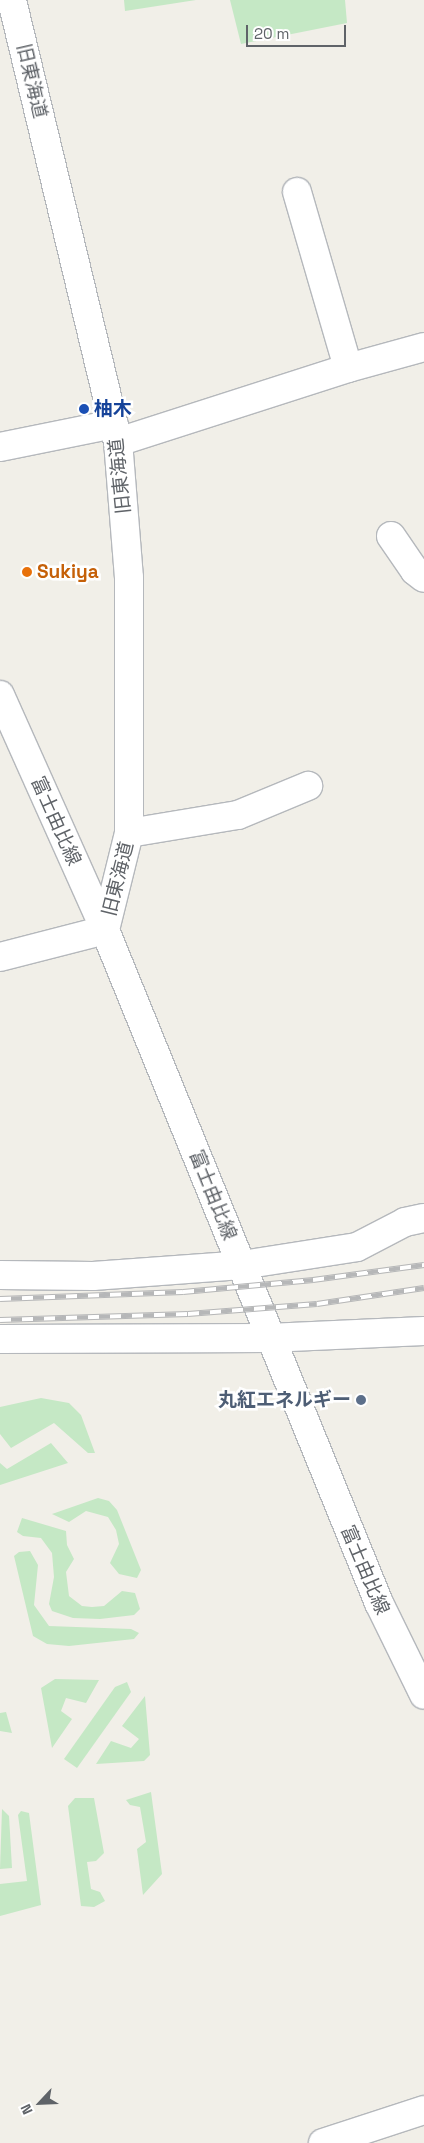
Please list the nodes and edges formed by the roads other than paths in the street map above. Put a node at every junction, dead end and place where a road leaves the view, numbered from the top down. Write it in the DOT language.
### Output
graph roads {
  1 [pos="12,0"];
  2 [pos="298,192"];
  3 [pos="424,347"];
  4 [pos="348,368"];
  5 [pos="116,433"];
  6 [pos="0,447"];
  7 [pos="391,536"];
  8 [pos="424,578"];
  9 [pos="0,695"];
  10 [pos="308,786"];
  11 [pos="129,833"];
  12 [pos="105,930"];
  13 [pos="0,957"];
  14 [pos="424,1218"];
  15 [pos="242,1265"];
  16 [pos="0,1275"];
  17 [pos="424,1331"];
  18 [pos="268,1338"];
  19 [pos="0,1339"];
  20 [pos="424,1695"];
  21 [pos="424,2110"];
  22 [pos="323,2143"];
  1 -- 5 [label="street, 旧東海道"];
  2 -- 4 [label="street"];
  3 -- 4 [label="street"];
  4 -- 5 [label="street"];
  5 -- 6 [label="street"];
  5 -- 11 [label="street, 旧東海道"];
  7 -- 8 [label="street"];
  9 -- 12 [label="street, 富士由比線"];
  10 -- 11 [label="street"];
  11 -- 12 [label="street, 旧東海道"];
  12 -- 13 [label="street"];
  12 -- 15 [label="street, 富士由比線"];
  14 -- 15 [label="street"];
  15 -- 16 [label="street"];
  15 -- 18 [label="street, 富士由比線"];
  17 -- 18 [label="street"];
  18 -- 19 [label="street"];
  18 -- 20 [label="street, 富士由比線"];
  21 -- 22 [label="street"];
}
